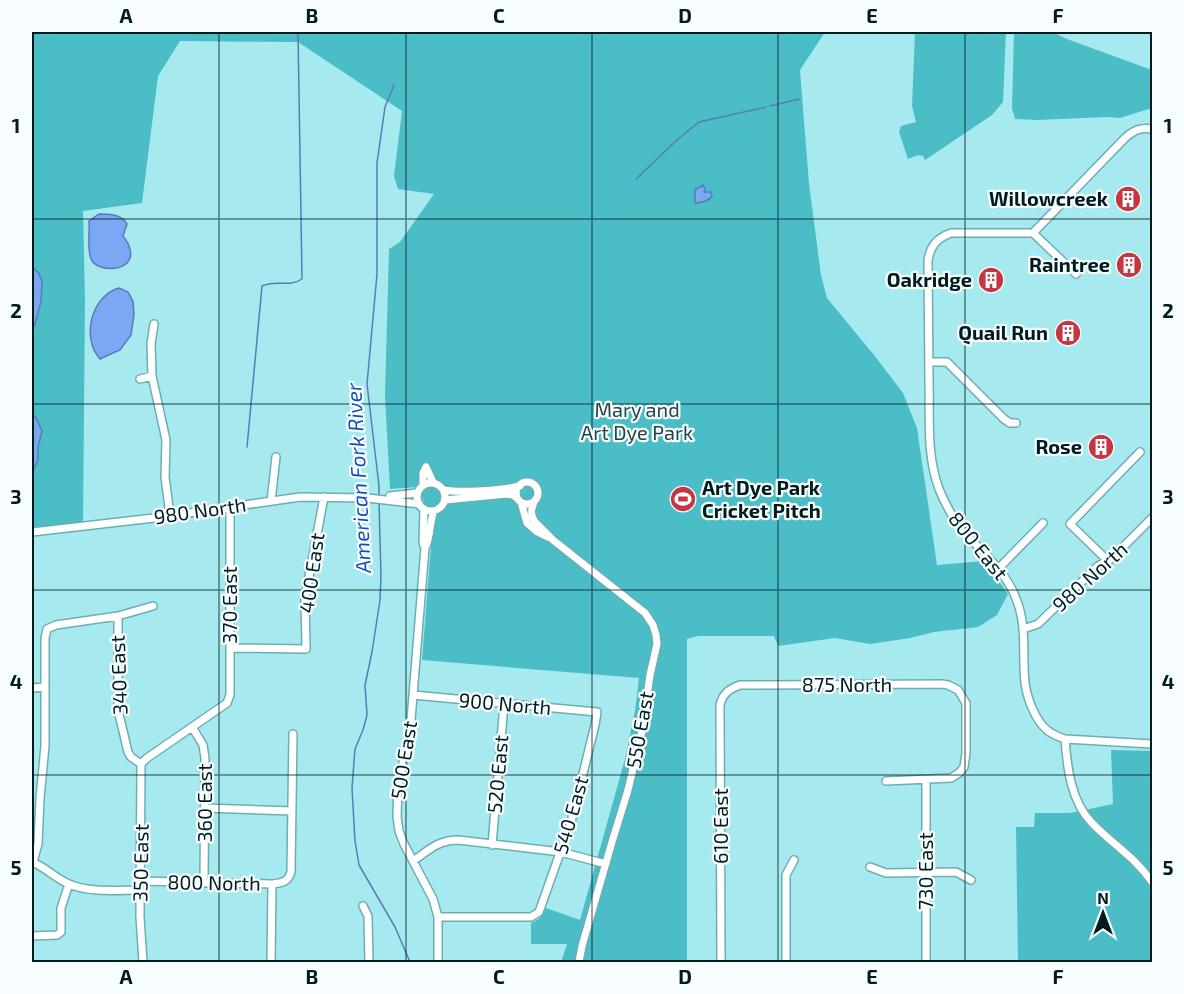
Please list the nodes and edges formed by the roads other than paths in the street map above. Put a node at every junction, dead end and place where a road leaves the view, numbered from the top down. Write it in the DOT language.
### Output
graph roads {
  1 [pos="1148,128"];
  2 [pos="1033,233"];
  3 [pos="1076,274"];
  4 [pos="154,324"];
  5 [pos="929,362"];
  6 [pos="152,376"];
  7 [pos="140,379"];
  8 [pos="1016,423"];
  9 [pos="1140,452"];
  10 [pos="276,457"];
  11 [pos="433,482"];
  12 [pos="423,485"];
  13 [pos="520,486"];
  14 [pos="444,490"];
  15 [pos="417,493"];
  16 [pos="324,497"];
  17 [pos="389,498"];
  18 [pos="445,500"];
  19 [pos="272,501"];
  20 [pos="519,501"];
  21 [pos="534,502"];
  22 [pos="421,506"];
  23 [pos="230,507"];
  24 [pos="434,510"];
  25 [pos="170,515"];
  26 [pos="1152,518"];
  27 [pos="1043,523"];
  28 [pos="32,532"];
  29 [pos="553,540"];
  30 [pos="425,548"];
  31 [pos="1107,560"];
  32 [pos="999,568"];
  33 [pos="153,606"];
  34 [pos="118,615"];
  35 [pos="1023,629"];
  36 [pos="231,648"];
  37 [pos="45,687"];
  38 [pos="32,688"];
  39 [pos="728,691"];
  40 [pos="413,695"];
  41 [pos="504,704"];
  42 [pos="597,712"];
  43 [pos="192,727"];
  44 [pos="293,734"];
  45 [pos="1065,739"];
  46 [pos="1152,744"];
  47 [pos="141,764"];
  48 [pos="926,779"];
  49 [pos="886,781"];
  50 [pos="205,808"];
  51 [pos="292,811"];
  52 [pos="492,845"];
  53 [pos="561,852"];
  54 [pos="794,860"];
  55 [pos="413,861"];
  56 [pos="32,862"];
  57 [pos="606,864"];
  58 [pos="870,867"];
  59 [pos="926,873"];
  60 [pos="971,880"];
  61 [pos="140,881"];
  62 [pos="1152,882"];
  63 [pos="204,883"];
  64 [pos="69,884"];
  65 [pos="272,884"];
  66 [pos="140,891"];
  67 [pos="363,906"];
  68 [pos="438,917"];
  69 [pos="32,936"];
  70 [pos="142,963"];
  71 [pos="271,963"];
  72 [pos="369,963"];
  73 [pos="438,963"];
  74 [pos="579,963"];
  75 [pos="721,963"];
  76 [pos="786,963"];
  77 [pos="926,963"];
  1 -- 2 [label="street"];
  2 -- 3 [label="street"];
  2 -- 5 [label="street, 800 East"];
  4 -- 6 [label="street"];
  5 -- 8 [label="street"];
  5 -- 32 [label="street, 800 East"];
  6 -- 7 [label="street"];
  6 -- 25 [label="street"];
  9 -- 31 [label="street"];
  10 -- 19 [label="street"];
  11 -- 12 [label="street"];
  11 -- 12 [label="street"];
  11 -- 14 [label="street"];
  12 -- 15 [label="street"];
  13 -- 14 [label="street"];
  13 -- 20 [label="street"];
  13 -- 21 [label="street"];
  14 -- 18 [label="street"];
  15 -- 17 [label="street, 980 North"];
  15 -- 22 [label="street"];
  16 -- 17 [label="street, 980 North"];
  16 -- 19 [label="street, 980 North"];
  16 -- 36 [label="street, 400 East"];
  17 -- 22 [label="street, 980 North"];
  18 -- 20 [label="street"];
  18 -- 24 [label="street"];
  19 -- 23 [label="street, 980 North"];
  20 -- 21 [label="street"];
  20 -- 29 [label="street, 550 East"];
  21 -- 29 [label="street, 550 East"];
  22 -- 24 [label="street"];
  22 -- 30 [label="street, 500 East"];
  23 -- 25 [label="street, 980 North"];
  23 -- 36 [label="street, 370 East"];
  24 -- 30 [label="street, 500 East"];
  25 -- 28 [label="street, 980 North"];
  26 -- 31 [label="street, 980 North"];
  27 -- 32 [label="street"];
  29 -- 57 [label="street, 550 East"];
  30 -- 40 [label="street, 500 East"];
  31 -- 35 [label="street, 980 North"];
  32 -- 35 [label="street, 800 East"];
  33 -- 34 [label="street"];
  34 -- 37 [label="street"];
  34 -- 47 [label="street, 340 East"];
  35 -- 45 [label="street, 800 East"];
  36 -- 43 [label="street, 370 East"];
  37 -- 38 [label="street"];
  37 -- 56 [label="street"];
  39 -- 48 [label="street, 875 North"];
  39 -- 75 [label="street, 610 East"];
  40 -- 41 [label="street, 900 North"];
  40 -- 55 [label="street, 500 East"];
  41 -- 42 [label="street, 900 North"];
  41 -- 52 [label="street, 520 East"];
  42 -- 53 [label="street, 540 East"];
  43 -- 47 [label="street"];
  43 -- 50 [label="street, 360 East"];
  44 -- 51 [label="street"];
  45 -- 46 [label="street"];
  45 -- 62 [label="street"];
  47 -- 61 [label="street, 350 East"];
  48 -- 49 [label="street"];
  48 -- 59 [label="street, 730 East"];
  50 -- 51 [label="street"];
  50 -- 63 [label="street, 360 East"];
  51 -- 65 [label="street, 800 North"];
  52 -- 53 [label="street"];
  52 -- 55 [label="street"];
  53 -- 57 [label="street"];
  53 -- 68 [label="street, 540 East"];
  54 -- 76 [label="street"];
  55 -- 68 [label="street, 500 East"];
  56 -- 64 [label="street, 800 North"];
  57 -- 74 [label="street, 550 East"];
  58 -- 59 [label="street"];
  59 -- 60 [label="street"];
  59 -- 77 [label="street, 730 East"];
  61 -- 63 [label="street, 800 North"];
  61 -- 66 [label="street, 350 East"];
  63 -- 65 [label="street, 800 North"];
  64 -- 66 [label="street, 800 North"];
  64 -- 69 [label="street"];
  65 -- 71 [label="street"];
  66 -- 70 [label="street, 350 East"];
  67 -- 72 [label="street"];
  68 -- 73 [label="street, 500 East"];
}
